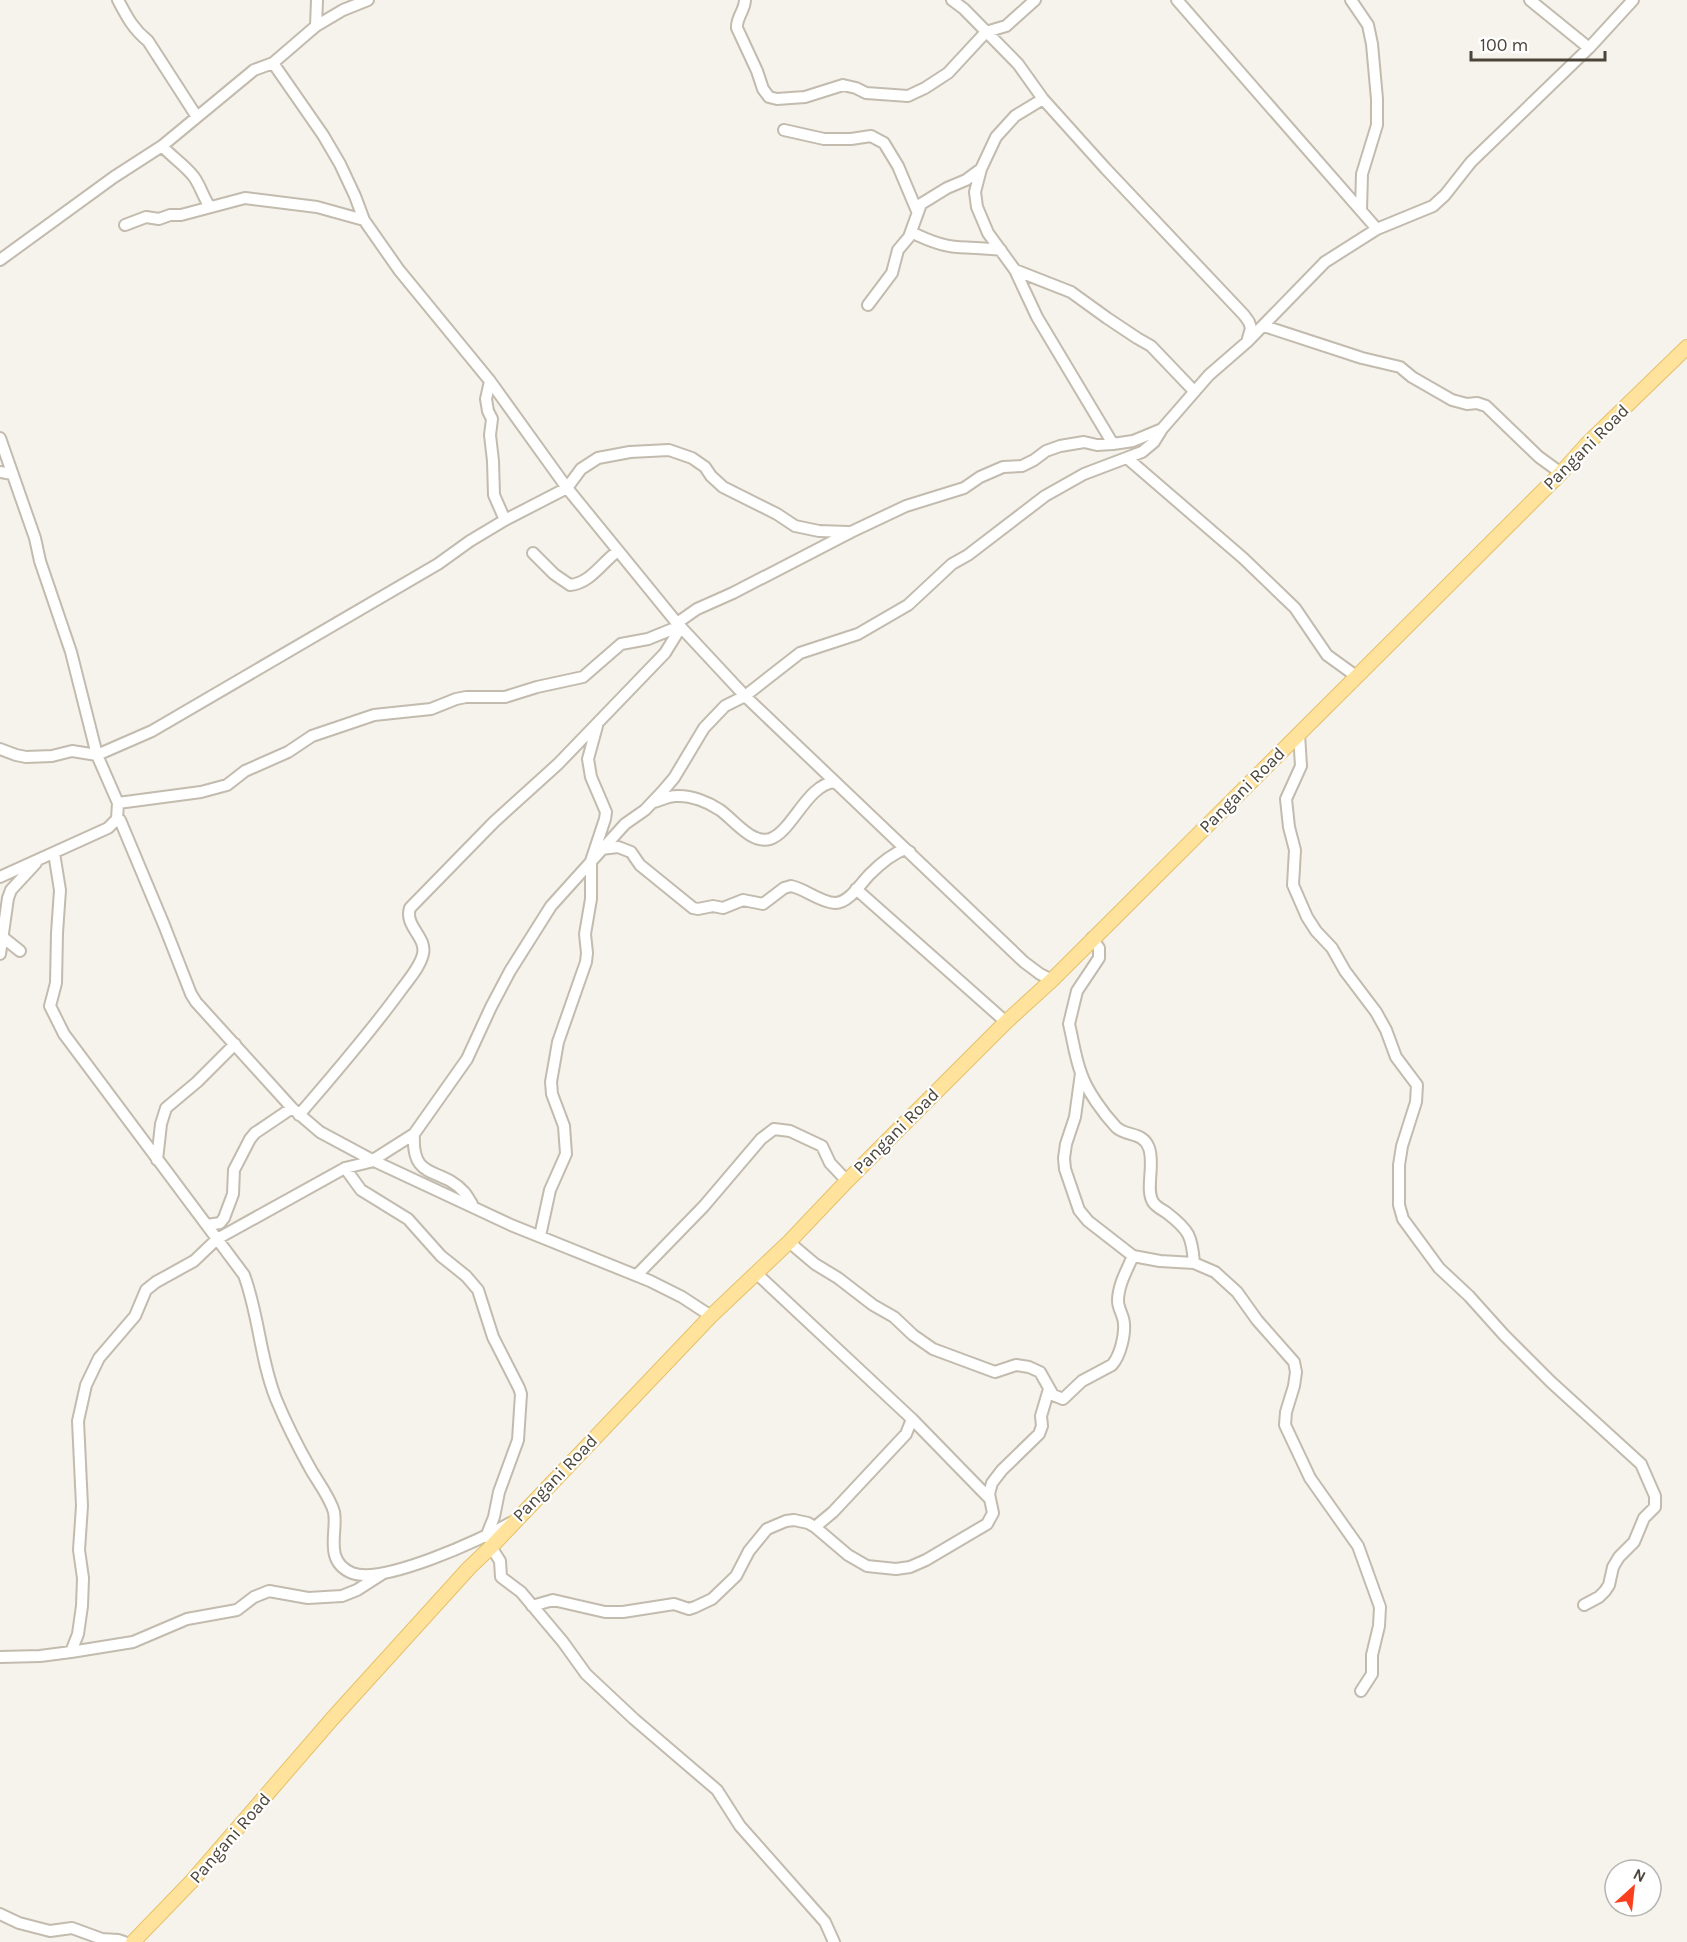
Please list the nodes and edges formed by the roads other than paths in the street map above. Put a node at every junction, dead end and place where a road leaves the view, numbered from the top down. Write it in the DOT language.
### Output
graph roads {
  1 [pos="117,0"];
  2 [pos="317,0"];
  3 [pos="365,0"];
  4 [pos="745,0"];
  5 [pos="952,0"];
  6 [pos="1035,0"];
  7 [pos="1177,0"];
  8 [pos="1351,0"];
  9 [pos="1530,0"];
  10 [pos="1633,0"];
  11 [pos="316,26"];
  12 [pos="986,32"];
  13 [pos="1589,48"];
  14 [pos="273,63"];
  15 [pos="1043,99"];
  16 [pos="197,117"];
  17 [pos="784,130"];
  18 [pos="162,146"];
  19 [pos="981,169"];
  20 [pos="210,207"];
  21 [pos="1361,210"];
  22 [pos="917,211"];
  23 [pos="364,220"];
  24 [pos="125,225"];
  25 [pos="1377,229"];
  26 [pos="911,232"];
  27 [pos="1001,250"];
  28 [pos="0,260"];
  29 [pos="1015,270"];
  30 [pos="868,305"];
  31 [pos="1264,326"];
  32 [pos="1247,342"];
  33 [pos="1687,347"];
  34 [pos="490,381"];
  35 [pos="1194,391"];
  36 [pos="1162,429"];
  37 [pos="0,438"];
  38 [pos="1113,444"];
  39 [pos="1127,459"];
  40 [pos="0,472"];
  41 [pos="1561,472"];
  42 [pos="12,474"];
  43 [pos="567,488"];
  44 [pos="505,520"];
  45 [pos="850,532"];
  46 [pos="618,551"];
  47 [pos="533,553"];
  48 [pos="680,625"];
  49 [pos="1356,676"];
  50 [pos="746,696"];
  51 [pos="598,723"];
  52 [pos="1299,734"];
  53 [pos="0,749"];
  54 [pos="97,755"];
  55 [pos="835,782"];
  56 [pos="654,802"];
  57 [pos="118,803"];
  58 [pos="117,819"];
  59 [pos="601,849"];
  60 [pos="910,852"];
  61 [pos="54,853"];
  62 [pos="38,861"];
  63 [pos="591,861"];
  64 [pos="0,877"];
  65 [pos="856,889"];
  66 [pos="4,900"];
  67 [pos="1,936"];
  68 [pos="1092,938"];
  69 [pos="20,951"];
  70 [pos="0,954"];
  71 [pos="1052,980"];
  72 [pos="1006,1022"];
  73 [pos="235,1044"];
  74 [pos="1081,1073"];
  75 [pos="295,1112"];
  76 [pos="414,1134"];
  77 [pos="157,1160"];
  78 [pos="374,1161"];
  79 [pos="345,1168"];
  80 [pos="847,1180"];
  81 [pos="473,1206"];
  82 [pos="207,1226"];
  83 [pos="540,1236"];
  84 [pos="217,1239"];
  85 [pos="789,1242"];
  86 [pos="1133,1256"];
  87 [pos="1194,1263"];
  88 [pos="756,1273"];
  89 [pos="637,1275"];
  90 [pos="711,1316"];
  91 [pos="1049,1389"];
  92 [pos="912,1419"];
  93 [pos="990,1499"];
  94 [pos="815,1527"];
  95 [pos="488,1542"];
  96 [pos="386,1571"];
  97 [pos="1584,1605"];
  98 [pos="532,1606"];
  99 [pos="71,1652"];
  100 [pos="0,1657"];
  101 [pos="1361,1691"];
  102 [pos="0,1914"];
  103 [pos="124,1942"];
  104 [pos="133,1942"];
  105 [pos="834,1942"];
  1 -- 16 [label="street"];
  2 -- 11 [label="street"];
  3 -- 11 [label="street"];
  4 -- 12 [label="street"];
  5 -- 12 [label="street"];
  6 -- 12 [label="street"];
  7 -- 21 [label="street"];
  8 -- 21 [label="street"];
  9 -- 13 [label="street"];
  10 -- 13 [label="street"];
  11 -- 14 [label="street"];
  12 -- 15 [label="street"];
  13 -- 25 [label="street"];
  14 -- 16 [label="street"];
  14 -- 23 [label="street"];
  15 -- 19 [label="street"];
  15 -- 32 [label="street"];
  16 -- 18 [label="street"];
  17 -- 22 [label="street"];
  18 -- 20 [label="street"];
  18 -- 28 [label="street"];
  19 -- 22 [label="street"];
  19 -- 27 [label="street"];
  20 -- 23 [label="street"];
  20 -- 24 [label="street"];
  21 -- 25 [label="street"];
  22 -- 26 [label="street"];
  23 -- 34 [label="street"];
  25 -- 31 [label="street"];
  26 -- 27 [label="street"];
  26 -- 30 [label="street"];
  27 -- 29 [label="street"];
  29 -- 35 [label="street"];
  29 -- 38 [label="street"];
  31 -- 32 [label="street"];
  31 -- 41 [label="street"];
  32 -- 35 [label="street"];
  33 -- 41 [label="main road, Pangani Road"];
  34 -- 43 [label="street"];
  34 -- 44 [label="street"];
  35 -- 36 [label="street"];
  36 -- 38 [label="street"];
  36 -- 39 [label="street"];
  37 -- 42 [label="street"];
  38 -- 45 [label="street"];
  39 -- 49 [label="street"];
  39 -- 50 [label="street"];
  40 -- 42 [label="street"];
  41 -- 49 [label="main road, Pangani Road"];
  42 -- 54 [label="street"];
  43 -- 44 [label="street"];
  43 -- 45 [label="street"];
  43 -- 46 [label="street"];
  44 -- 54 [label="street"];
  45 -- 48 [label="street"];
  46 -- 47 [label="street"];
  46 -- 48 [label="street"];
  48 -- 50 [label="street"];
  48 -- 51 [label="street"];
  48 -- 57 [label="street"];
  49 -- 52 [label="main road, Pangani Road"];
  50 -- 55 [label="street"];
  50 -- 56 [label="street"];
  51 -- 63 [label="street"];
  51 -- 75 [label="street"];
  52 -- 68 [label="main road, Pangani Road"];
  52 -- 97 [label="street"];
  53 -- 54 [label="street"];
  54 -- 57 [label="street"];
  55 -- 56 [label="street"];
  55 -- 60 [label="street"];
  56 -- 59 [label="street"];
  57 -- 58 [label="street"];
  58 -- 61 [label="street"];
  58 -- 73 [label="street"];
  59 -- 63 [label="street"];
  59 -- 65 [label="street"];
  60 -- 65 [label="street"];
  60 -- 71 [label="street"];
  61 -- 62 [label="street"];
  61 -- 77 [label="street"];
  62 -- 64 [label="street"];
  62 -- 66 [label="street"];
  63 -- 76 [label="street"];
  63 -- 83 [label="street"];
  65 -- 72 [label="street"];
  66 -- 67 [label="street"];
  67 -- 69 [label="street"];
  67 -- 70 [label="street"];
  68 -- 71 [label="main road, Pangani Road"];
  68 -- 74 [label="street"];
  71 -- 72 [label="main road, Pangani Road"];
  72 -- 80 [label="main road, Pangani Road"];
  73 -- 75 [label="street"];
  73 -- 77 [label="street"];
  74 -- 86 [label="street"];
  74 -- 87 [label="street"];
  75 -- 78 [label="street"];
  75 -- 82 [label="street"];
  76 -- 78 [label="street"];
  76 -- 81 [label="street"];
  77 -- 82 [label="street"];
  78 -- 79 [label="street"];
  78 -- 81 [label="street"];
  79 -- 84 [label="street"];
  79 -- 95 [label="street"];
  80 -- 85 [label="main road, Pangani Road"];
  80 -- 89 [label="street"];
  81 -- 83 [label="street"];
  82 -- 84 [label="street"];
  83 -- 89 [label="street"];
  84 -- 96 [label="street"];
  84 -- 99 [label="street"];
  85 -- 88 [label="main road, Pangani Road"];
  85 -- 91 [label="street"];
  86 -- 87 [label="street"];
  86 -- 91 [label="street"];
  87 -- 101 [label="street"];
  88 -- 90 [label="main road, Pangani Road"];
  88 -- 92 [label="street"];
  89 -- 90 [label="street"];
  90 -- 95 [label="main road, Pangani Road"];
  91 -- 93 [label="street"];
  92 -- 93 [label="street"];
  92 -- 94 [label="street"];
  93 -- 94 [label="street"];
  94 -- 98 [label="street"];
  95 -- 96 [label="street"];
  95 -- 98 [label="street"];
  95 -- 104 [label="main road, Pangani Road"];
  96 -- 99 [label="street"];
  98 -- 105 [label="street"];
  99 -- 100 [label="street"];
  102 -- 103 [label="street"];
}
